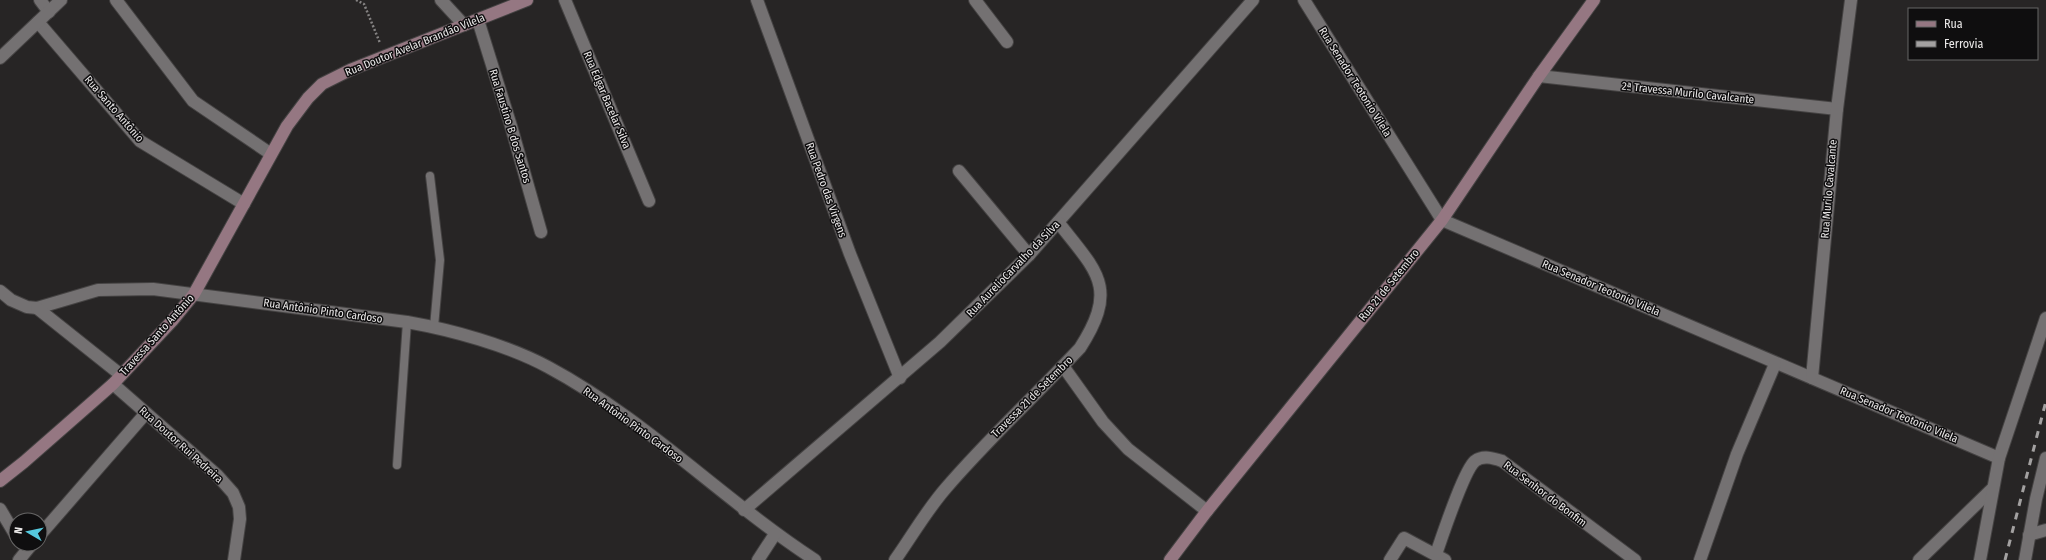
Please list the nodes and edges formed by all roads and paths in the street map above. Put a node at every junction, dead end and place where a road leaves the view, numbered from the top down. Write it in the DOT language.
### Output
graph roads {
  1 [pos="40,0"];
  2 [pos="61,0"];
  3 [pos="116,0"];
  4 [pos="356,0"];
  5 [pos="441,0"];
  6 [pos="527,0"];
  7 [pos="565,0"];
  8 [pos="757,0"];
  9 [pos="975,0"];
  10 [pos="1253,0"];
  11 [pos="1304,0"];
  12 [pos="1594,0"];
  13 [pos="1851,0"];
  14 [pos="49,12"];
  15 [pos="478,20"];
  16 [pos="38,22"];
  17 [pos="464,25"];
  18 [pos="1007,42"];
  19 [pos="386,56"];
  20 [pos="0,58"];
  21 [pos="1539,76"];
  22 [pos="308,98"];
  23 [pos="1837,109"];
  24 [pos="271,154"];
  25 [pos="959,171"];
  26 [pos="430,176"];
  27 [pos="649,201"];
  28 [pos="244,204"];
  29 [pos="1442,220"];
  30 [pos="1058,222"];
  31 [pos="541,232"];
  32 [pos="1029,255"];
  33 [pos="0,291"];
  34 [pos="194,294"];
  35 [pos="37,308"];
  36 [pos="2046,318"];
  37 [pos="406,322"];
  38 [pos="434,327"];
  39 [pos="1775,364"];
  40 [pos="1063,366"];
  41 [pos="121,375"];
  42 [pos="900,378"];
  43 [pos="1812,378"];
  44 [pos="113,384"];
  45 [pos="146,413"];
  46 [pos="1999,458"];
  47 [pos="2046,458"];
  48 [pos="397,465"];
  49 [pos="0,481"];
  50 [pos="1992,489"];
  51 [pos="0,509"];
  52 [pos="744,510"];
  53 [pos="1207,511"];
  54 [pos="8,522"];
  55 [pos="48,526"];
  56 [pos="2046,530"];
  57 [pos="775,534"];
  58 [pos="2029,535"];
  59 [pos="1440,557"];
  60 [pos="234,560"];
  61 [pos="758,560"];
  62 [pos="815,560"];
  63 [pos="895,560"];
  64 [pos="1170,560"];
  65 [pos="1390,560"];
  66 [pos="1635,560"];
  67 [pos="1700,560"];
  68 [pos="1919,560"];
  69 [pos="1980,560"];
  70 [pos="2025,560"];
  1 -- 14 [label="street"];
  2 -- 14 [label="street"];
  3 -- 24 [label="street"];
  4 -- 19 [label="path"];
  5 -- 17 [label="street"];
  6 -- 15 [label="street, Rua Doutor Avelar Brandão Vilela"];
  7 -- 27 [label="street, Rua Edgar Bacelar Silva"];
  8 -- 42 [label="street, Rua Pedro das Virgens"];
  9 -- 18 [label="street"];
  10 -- 30 [label="street, Rua AurelioCarvalho da Silva"];
  11 -- 29 [label="street, Rua Senador Teotonio Vilela"];
  12 -- 21 [label="street, Rua 21 de Setembro"];
  13 -- 23 [label="street, Rua Murilo Cavalcante"];
  14 -- 16 [label="street"];
  15 -- 17 [label="street, Rua Doutor Avelar Brandão Vilela"];
  15 -- 31 [label="street, Rua Faustino B dos Santos"];
  16 -- 20 [label="street"];
  16 -- 28 [label="street, Rua Santo Antônio"];
  17 -- 19 [label="street, Rua Doutor Avelar Brandão Vilela"];
  19 -- 22 [label="street, Rua Doutor Avelar Brandão Vilela"];
  21 -- 23 [label="street, 2ª Travessa Murilo Cavalcante"];
  21 -- 29 [label="street, Rua 21 de Setembro"];
  22 -- 24 [label="street, Travessa Santo Antônio"];
  23 -- 43 [label="street, Rua Murilo Cavalcante"];
  24 -- 28 [label="street, Travessa Santo Antônio"];
  25 -- 32 [label="street"];
  26 -- 38 [label="lane"];
  28 -- 34 [label="street, Travessa Santo Antônio"];
  29 -- 39 [label="street, Rua Senador Teotonio Vilela"];
  29 -- 53 [label="street, Rua 21 de Setembro"];
  30 -- 32 [label="street, Rua AurelioCarvalho da Silva"];
  30 -- 40 [label="street, Travessa 21 de Setembro"];
  32 -- 42 [label="street, Rua AurelioCarvalho da Silva"];
  33 -- 35 [label="street"];
  34 -- 35 [label="street, Rua Antônio Pinto Cardoso"];
  34 -- 37 [label="street, Rua Antônio Pinto Cardoso"];
  34 -- 41 [label="street, Travessa Santo Antônio"];
  35 -- 41 [label="street"];
  36 -- 46 [label="street"];
  37 -- 38 [label="street, Rua Antônio Pinto Cardoso"];
  37 -- 48 [label="lane"];
  38 -- 52 [label="street, Rua Antônio Pinto Cardoso"];
  39 -- 43 [label="street, Rua Senador Teotonio Vilela"];
  39 -- 67 [label="street"];
  40 -- 53 [label="street"];
  40 -- 63 [label="street, Travessa 21 de Setembro"];
  41 -- 44 [label="street, Travessa Santo Antônio"];
  42 -- 52 [label="street, Rua AurelioCarvalho da Silva"];
  43 -- 46 [label="street, Rua Senador Teotonio Vilela"];
  44 -- 45 [label="street, Rua Doutor Rui Pedreira"];
  44 -- 49 [label="street, Travessa Santo Antônio"];
  45 -- 55 [label="street"];
  45 -- 60 [label="street, Rua Doutor Rui Pedreira"];
  46 -- 50 [label="street"];
  47 -- 58 [label="street"];
  50 -- 68 [label="street"];
  50 -- 69 [label="street"];
  51 -- 54 [label="street"];
  52 -- 57 [label="street, Rua Antônio Pinto Cardoso"];
  53 -- 64 [label="street, Rua 21 de Setembro"];
  56 -- 58 [label="street"];
  57 -- 61 [label="street"];
  57 -- 62 [label="street, Rua Antônio Pinto Cardoso"];
  58 -- 70 [label="street"];
  59 -- 65 [label="street"];
  59 -- 66 [label="street, Rua Senhor do Bonfim"];
}
